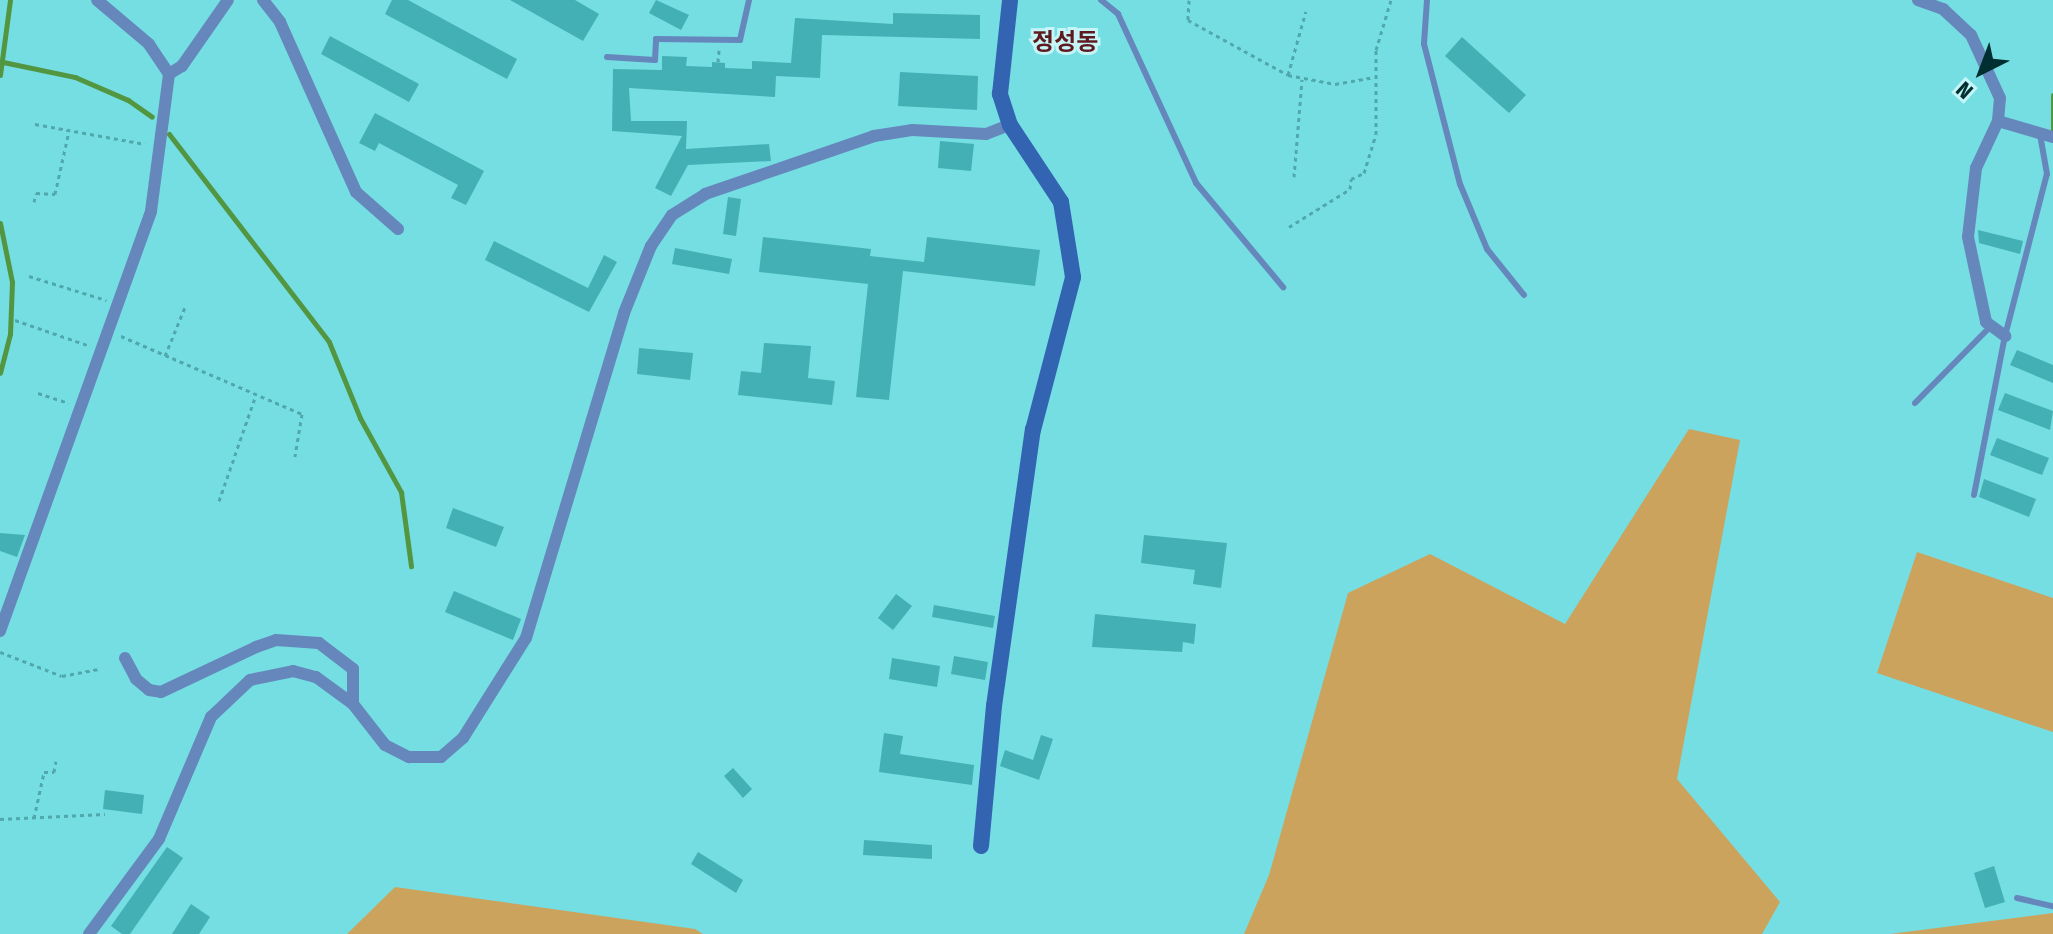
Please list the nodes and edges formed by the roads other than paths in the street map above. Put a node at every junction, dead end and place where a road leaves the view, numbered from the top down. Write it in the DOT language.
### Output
graph roads {
  1 [pos="97,0"];
  2 [pos="228,0"];
  3 [pos="263,0"];
  4 [pos="749,0"];
  5 [pos="1010,0"];
  6 [pos="1101,0"];
  7 [pos="1427,0"];
  8 [pos="1918,0"];
  9 [pos="607,57"];
  10 [pos="169,74"];
  11 [pos="1998,121"];
  12 [pos="1010,125"];
  13 [pos="2047,136"];
  14 [pos="398,229"];
  15 [pos="1283,287"];
  16 [pos="1524,295"];
  17 [pos="1989,328"];
  18 [pos="2005,336"];
  19 [pos="1915,403"];
  20 [pos="1974,495"];
  21 [pos="0,631"];
  22 [pos="125,658"];
  23 [pos="353,704"];
  24 [pos="981,846"];
  25 [pos="2017,898"];
  26 [pos="2053,906"];
  27 [pos="89,934"];
  1 -- 10 [label="street"];
  2 -- 10 [label="street"];
  3 -- 14 [label="street"];
  4 -- 9 [label="lane"];
  5 -- 12 [label="street"];
  6 -- 15 [label="lane"];
  7 -- 16 [label="lane"];
  8 -- 11 [label="street"];
  10 -- 21 [label="street"];
  11 -- 13 [label="street"];
  11 -- 17 [label="street"];
  12 -- 23 [label="street"];
  12 -- 24 [label="street"];
  13 -- 18 [label="lane"];
  17 -- 18 [label="street"];
  17 -- 19 [label="lane"];
  18 -- 20 [label="lane"];
  22 -- 23 [label="street"];
  23 -- 27 [label="street"];
  25 -- 26 [label="lane"];
}
